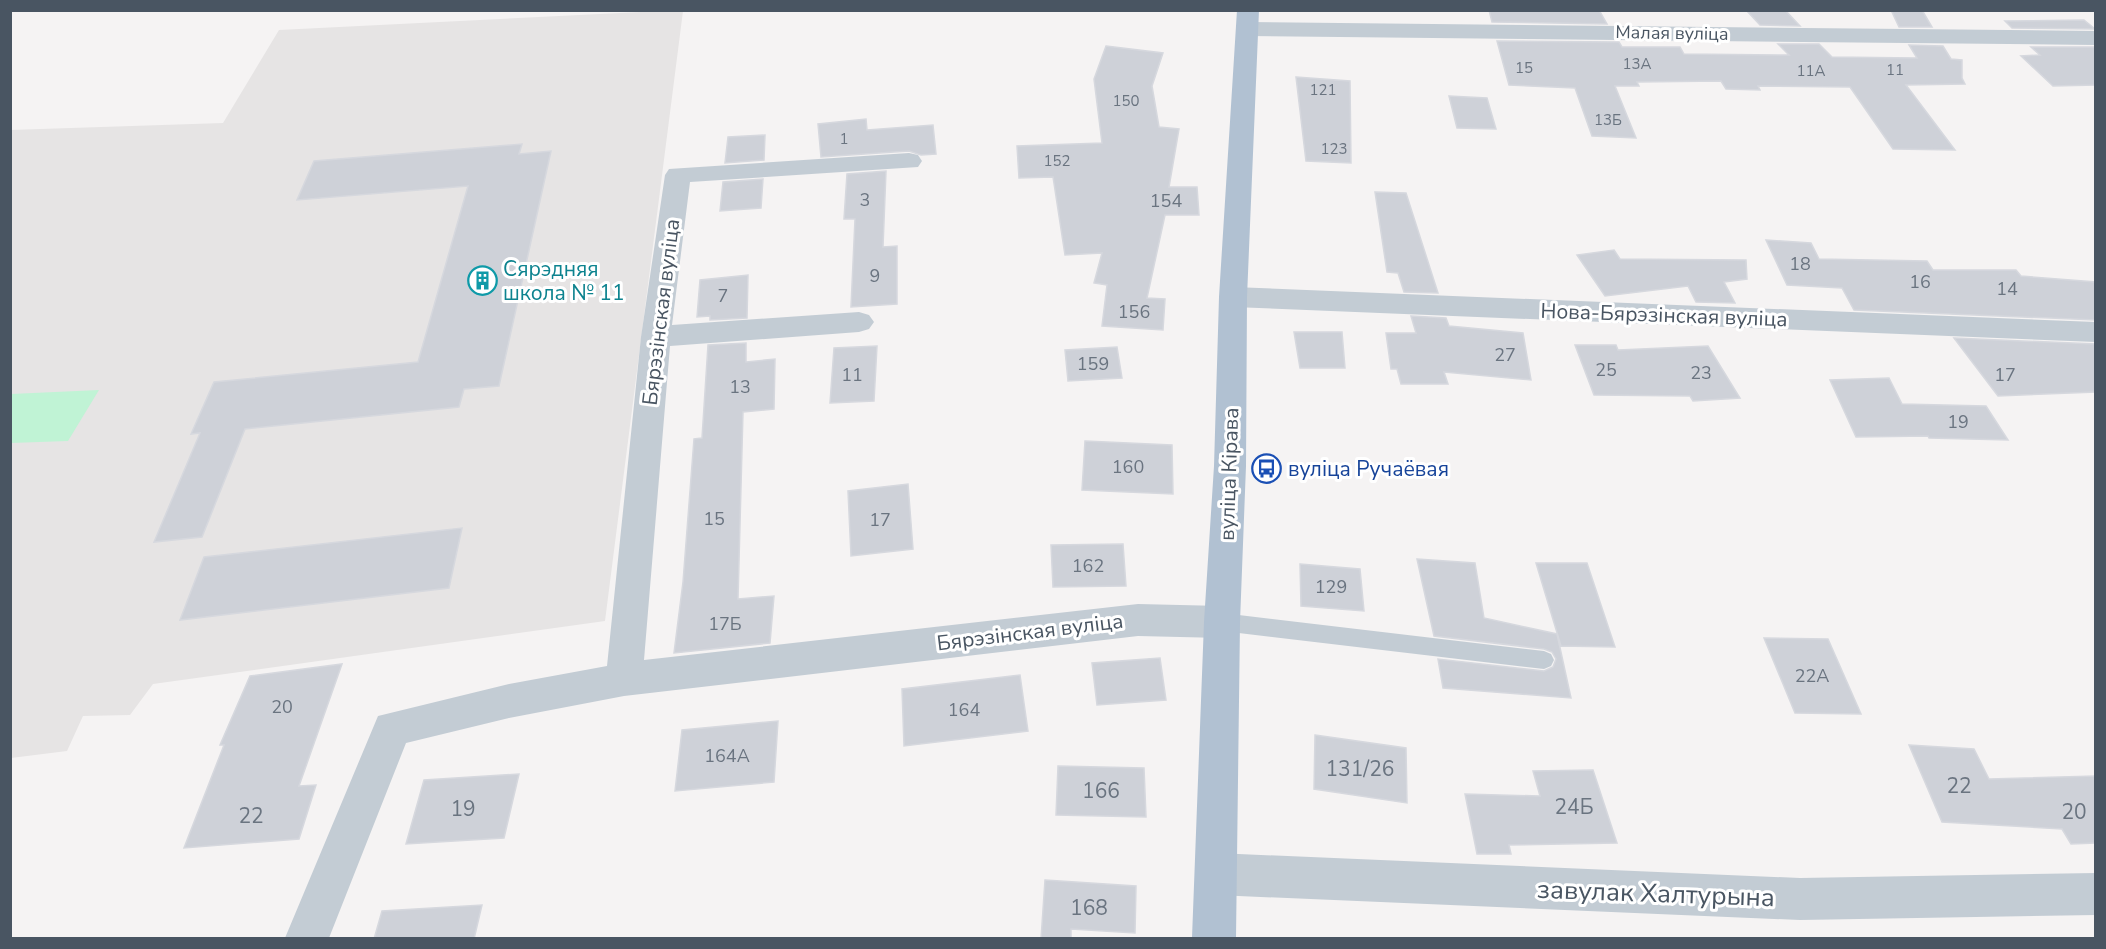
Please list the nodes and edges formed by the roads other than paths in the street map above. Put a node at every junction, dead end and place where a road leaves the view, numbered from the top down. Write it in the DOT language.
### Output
graph roads {
  1 [pos="1248,20"];
  2 [pos="2096,38"];
  3 [pos="909,161"];
  4 [pos="1233,297"];
  5 [pos="859,322"];
  6 [pos="2096,332"];
  7 [pos="656,337"];
  8 [pos="1222,622"];
  9 [pos="1544,660"];
  10 [pos="624,680"];
  11 [pos="1216,874"];
  12 [pos="2096,894"];
  13 [pos="307,939"];
  14 [pos="1214,939"];
  1 -- 2 [label="street, Малая вуліца"];
  1 -- 4 [label="main road, вуліца Кірава"];
  3 -- 7 [label="street, Бярэзінская вуліца"];
  4 -- 6 [label="street, Нова-Бярэзінская вуліца"];
  4 -- 8 [label="main road, вуліца Кірава"];
  5 -- 7 [label="street"];
  7 -- 10 [label="street, Бярэзінская вуліца"];
  8 -- 9 [label="lane"];
  8 -- 10 [label="street, Бярэзінская вуліца"];
  8 -- 11 [label="main road, вуліца Кірава"];
  10 -- 13 [label="street, Бярэзінская вуліца"];
  11 -- 12 [label="street, завулак Халтурына"];
  11 -- 14 [label="main road, вуліца Кірава"];
}
